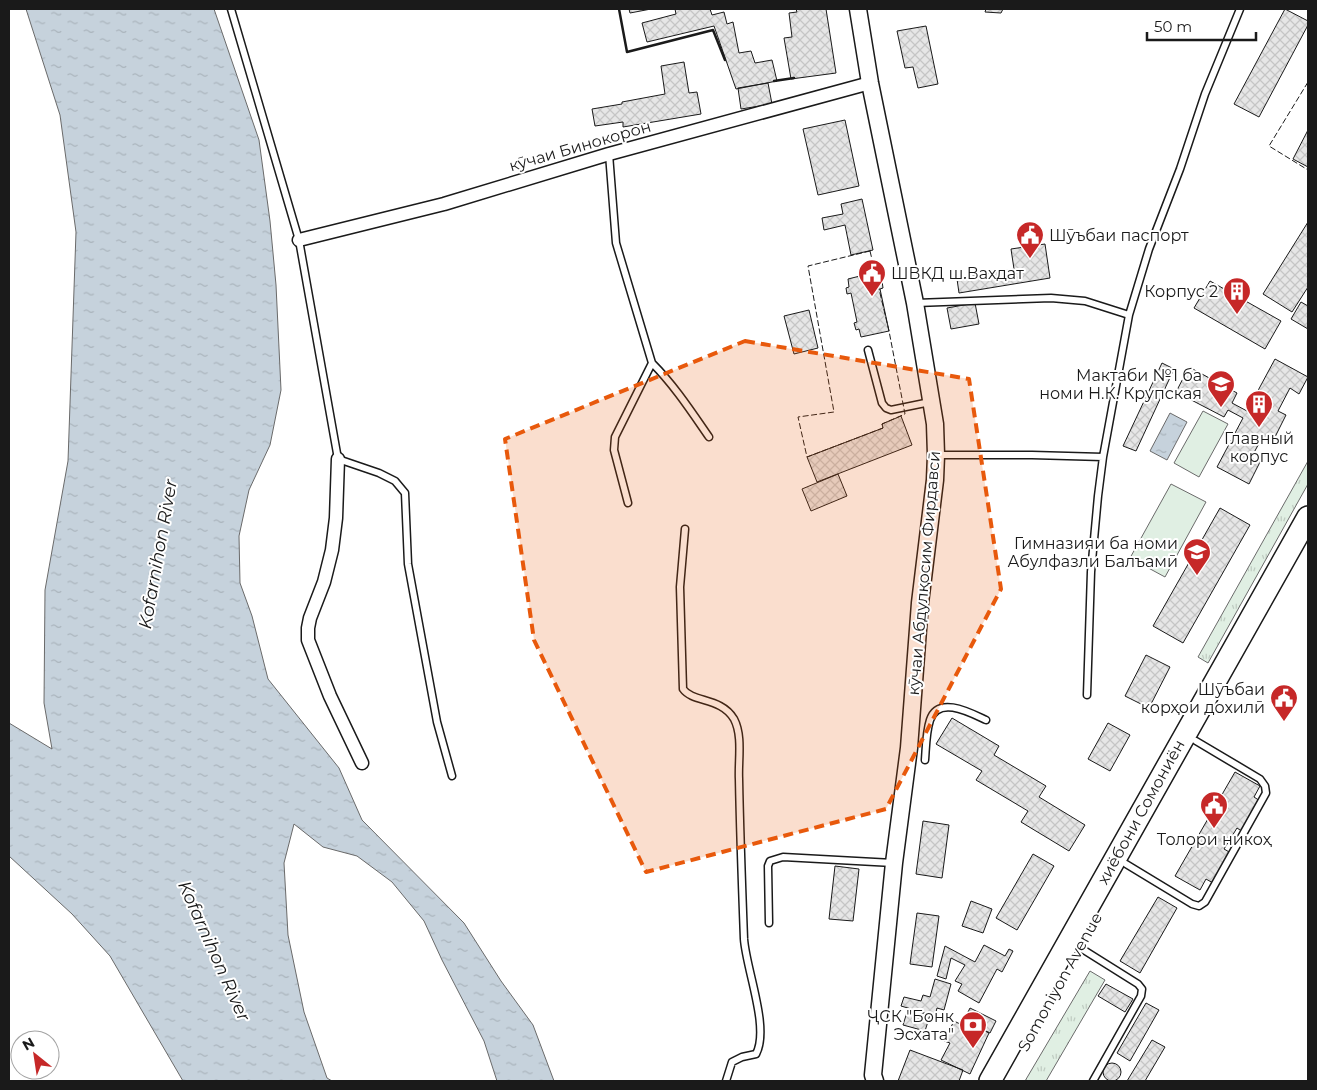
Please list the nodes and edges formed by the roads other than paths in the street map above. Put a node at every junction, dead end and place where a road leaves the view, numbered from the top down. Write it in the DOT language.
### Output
graph roads {
  1 [pos="231,9"];
  2 [pos="858,9"];
  3 [pos="1240,9"];
  4 [pos="870,83"];
  5 [pos="609,154"];
  6 [pos="299,240"];
  7 [pos="915,303"];
  8 [pos="1129,315"];
  9 [pos="868,350"];
  10 [pos="652,363"];
  11 [pos="931,402"];
  12 [pos="709,437"];
  13 [pos="936,455"];
  14 [pos="1103,458"];
  15 [pos="338,459"];
  16 [pos="628,503"];
  17 [pos="1308,517"];
  18 [pos="685,528"];
  19 [pos="1308,542"];
  20 [pos="1087,694"];
  21 [pos="986,720"];
  22 [pos="1196,741"];
  23 [pos="925,760"];
  24 [pos="362,763"];
  25 [pos="452,776"];
  26 [pos="894,863"];
  27 [pos="1126,864"];
  28 [pos="769,922"];
  29 [pos="1080,947"];
  30 [pos="726,1081"];
  31 [pos="876,1081"];
  32 [pos="990,1081"];
  33 [pos="1004,1081"];
  34 [pos="1093,1081"];
  1 -- 6 [label="lane"];
  2 -- 4 [label="street, кӯчаи Абдулқосим Фирдавсӣ"];
  3 -- 8 [label="lane"];
  4 -- 5 [label="street, кӯчаи Бинокорон"];
  4 -- 7 [label="street, кӯчаи Абдулқосим Фирдавсӣ"];
  5 -- 6 [label="street, кӯчаи Бинокорон"];
  5 -- 10 [label="lane"];
  6 -- 15 [label="lane"];
  7 -- 8 [label="lane"];
  7 -- 11 [label="street, кӯчаи Абдулқосим Фирдавсӣ"];
  8 -- 14 [label="lane"];
  9 -- 11 [label="lane"];
  10 -- 12 [label="lane"];
  10 -- 16 [label="lane"];
  11 -- 13 [label="street, кӯчаи Абдулқосим Фирдавсӣ"];
  13 -- 14 [label="lane"];
  13 -- 26 [label="street, кӯчаи Абдулқосим Фирдавсӣ"];
  14 -- 20 [label="lane"];
  15 -- 24 [label="street"];
  15 -- 25 [label="lane"];
  17 -- 32 [label="highway, хиёбони Сомониён"];
  18 -- 30 [label="lane"];
  19 -- 22 [label="highway, Somoniyon Avenue"];
  21 -- 23 [label="lane"];
  22 -- 27 [label="highway, Somoniyon Avenue"];
  22 -- 27 [label="lane"];
  26 -- 28 [label="lane"];
  26 -- 31 [label="street, кӯчаи Абдулқосим Фирдавсӣ"];
  27 -- 29 [label="highway, Somoniyon Avenue"];
  29 -- 33 [label="highway, Somoniyon Avenue"];
  29 -- 34 [label="lane"];
}
